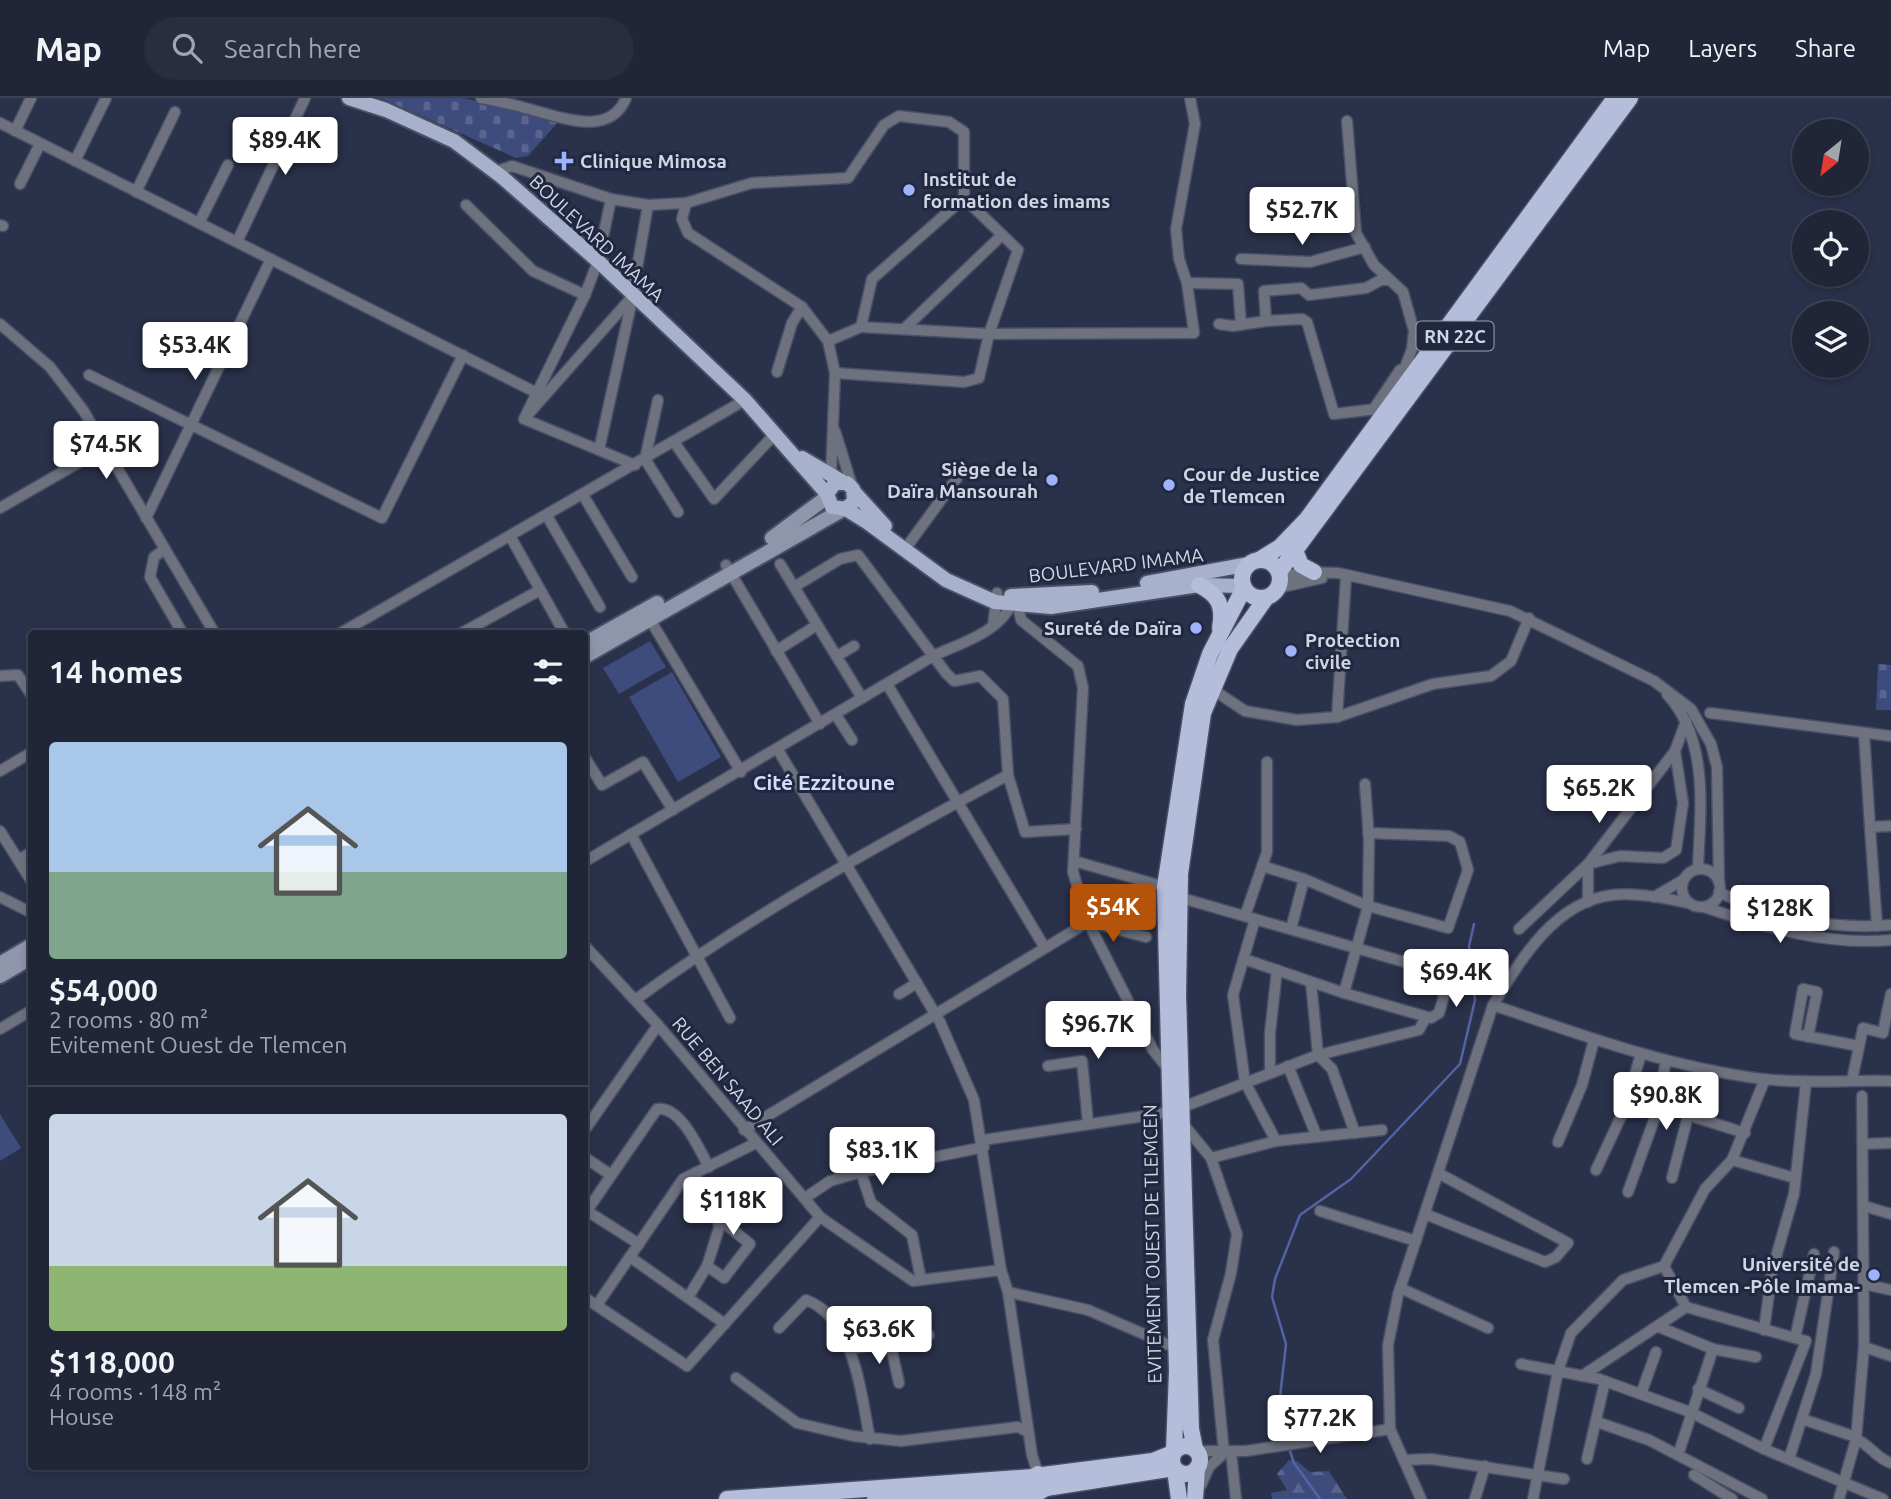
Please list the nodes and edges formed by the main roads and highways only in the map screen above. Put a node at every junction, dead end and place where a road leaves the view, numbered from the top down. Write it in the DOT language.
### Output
graph roads {
  1 [pos="349,98"];
  2 [pos="1615,98"];
  3 [pos="1630,98"];
  4 [pos="838,488"];
  5 [pos="844,510"];
  6 [pos="1296,553"];
  7 [pos="1254,562"];
  8 [pos="728,568"];
  9 [pos="1314,572"];
  10 [pos="1276,584"];
  11 [pos="1199,585"];
  12 [pos="1243,587"];
  13 [pos="996,597"];
  14 [pos="1015,602"];
  15 [pos="647,614"];
  16 [pos="1218,636"];
  17 [pos="588,642"];
  18 [pos="588,654"];
  19 [pos="1171,892"];
  20 [pos="28,947"];
  21 [pos="28,959"];
  22 [pos="0,964"];
  23 [pos="0,976"];
  24 [pos="1177,1110"];
  25 [pos="1197,1459"];
  26 [pos="1174,1460"];
  27 [pos="1039,1485"];
  28 [pos="727,1499"];
  29 [pos="875,1499"];
  30 [pos="1179,1499"];
  31 [pos="1198,1499"];
  1 -- 4 [label="main road, BOULEVARD IMAMA"];
  2 -- 7 [label="highway, RN 22C"];
  3 -- 6 [label="highway, EVITEMENT OUEST DE TLEMCEN / RN 22C"];
  4 -- 5 [label="main road, BOULEVARD IMAMA"];
  4 -- 5 [label="main road"];
  4 -- 8 [label="main road"];
  4 -- 13 [label="main road, BOULEVARD IMAMA"];
  5 -- 8 [label="main road"];
  5 -- 13 [label="main road, BOULEVARD IMAMA"];
  6 -- 9 [label="highway"];
  6 -- 10 [label="highway, EVITEMENT OUEST DE TLEMCEN / RN 22C"];
  7 -- 10 [label="highway"];
  7 -- 12 [label="highway"];
  7 -- 14 [label="main road, BOULEVARD IMAMA"];
  8 -- 15 [label="main road"];
  10 -- 12 [label="highway"];
  10 -- 19 [label="highway, EVITEMENT OUEST DE TLEMCEN / RN 22C"];
  11 -- 12 [label="main road, BOULEVARD IMAMA"];
  11 -- 14 [label="main road, BOULEVARD IMAMA"];
  11 -- 16 [label="highway"];
  12 -- 16 [label="highway, EVITEMENT OUEST DE TLEMCEN / RN 22C"];
  13 -- 14 [label="main road, BOULEVARD IMAMA"];
  15 -- 17 [label="main road"];
  15 -- 18 [label="main road"];
  16 -- 19 [label="highway, EVITEMENT OUEST DE TLEMCEN / RN 22C"];
  19 -- 24 [label="highway, EVITEMENT OUEST DE TLEMCEN / RN 22C"];
  19 -- 24 [label="highway, EVITEMENT OUEST DE TLEMCEN / RN 22C"];
  20 -- 22 [label="main road"];
  21 -- 23 [label="main road"];
  24 -- 25 [label="highway, EVITEMENT OUEST DE TLEMCEN / RN 22C"];
  24 -- 26 [label="highway, EVITEMENT OUEST DE TLEMCEN / RN 22C"];
  25 -- 26 [label="highway"];
  25 -- 26 [label="highway"];
  25 -- 31 [label="highway, EVITEMENT OUEST DE TLEMCEN / RN 22C"];
  26 -- 27 [label="highway"];
  26 -- 30 [label="highway, EVITEMENT OUEST DE TLEMCEN / RN 22C"];
  27 -- 28 [label="highway"];
  27 -- 29 [label="highway"];
}
